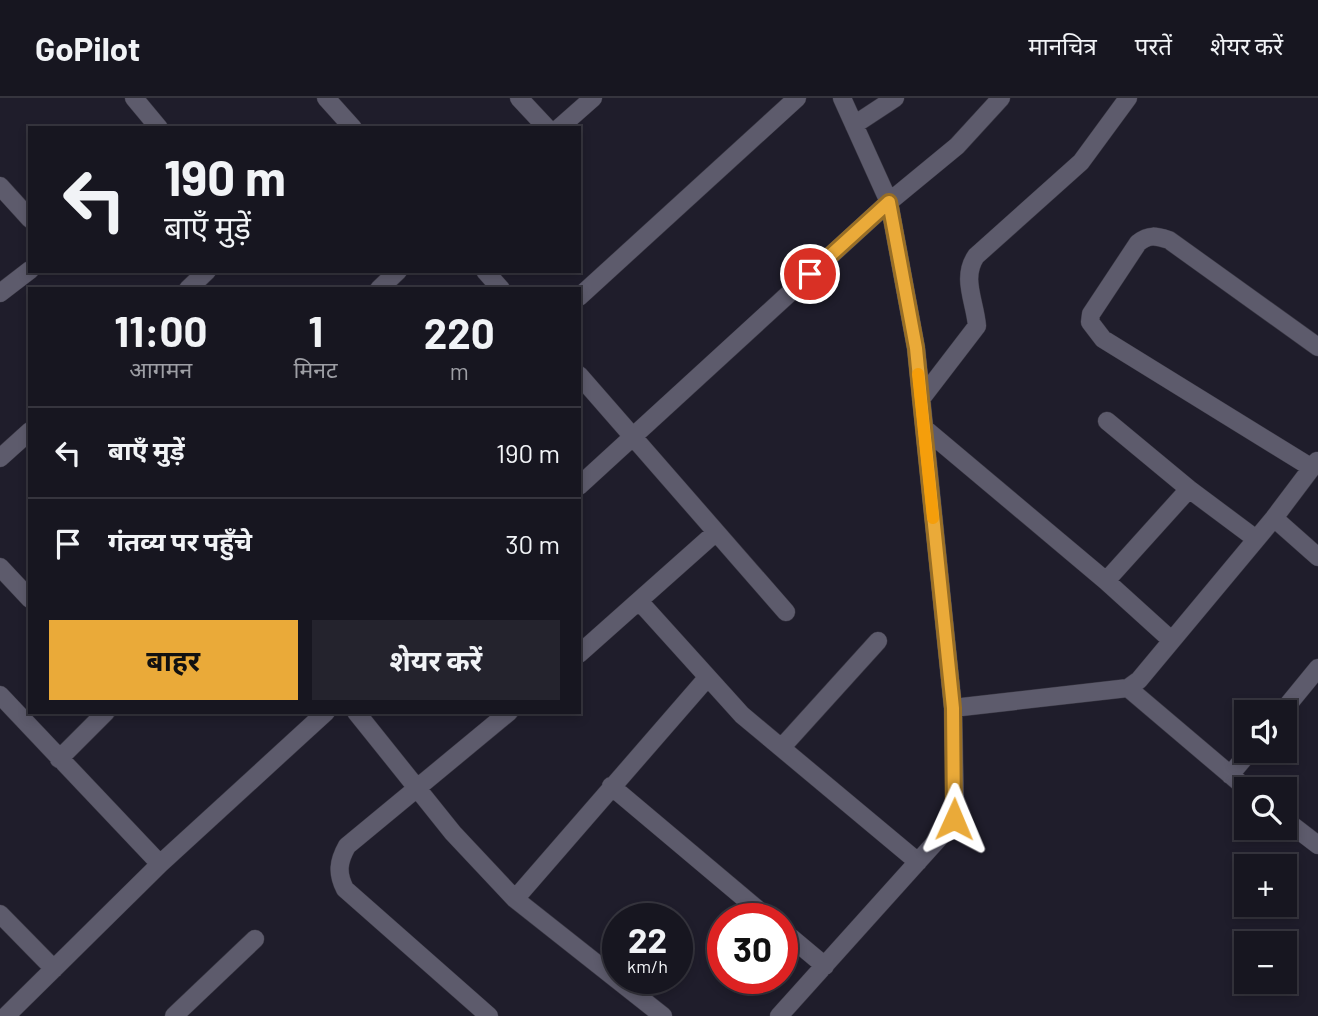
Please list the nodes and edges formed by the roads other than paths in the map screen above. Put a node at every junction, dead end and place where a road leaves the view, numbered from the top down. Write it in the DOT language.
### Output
graph roads {
  1 [pos="134,98"];
  2 [pos="326,98"];
  3 [pos="519,98"];
  4 [pos="593,98"];
  5 [pos="797,98"];
  6 [pos="842,98"];
  7 [pos="895,98"];
  8 [pos="1001,98"];
  9 [pos="1128,98"];
  10 [pos="854,125"];
  11 [pos="157,126"];
  12 [pos="351,126"];
  13 [pos="545,126"];
  14 [pos="561,126"];
  15 [pos="0,186"];
  16 [pos="889,202"];
  17 [pos="28,217"];
  18 [pos="28,272"];
  19 [pos="205,273"];
  20 [pos="396,273"];
  21 [pos="487,273"];
  22 [pos="190,287"];
  23 [pos="381,287"];
  24 [pos="499,287"];
  25 [pos="0,293"];
  26 [pos="581,295"];
  27 [pos="1318,347"];
  28 [pos="581,377"];
  29 [pos="921,399"];
  30 [pos="1108,421"];
  31 [pos="924,428"];
  32 [pos="28,433"];
  33 [pos="634,437"];
  34 [pos="0,458"];
  35 [pos="1315,464"];
  36 [pos="581,484"];
  37 [pos="1189,489"];
  38 [pos="1274,518"];
  39 [pos="715,533"];
  40 [pos="1256,539"];
  41 [pos="1318,557"];
  42 [pos="0,567"];
  43 [pos="1107,581"];
  44 [pos="28,597"];
  45 [pos="639,601"];
  46 [pos="786,612"];
  47 [pos="1170,639"];
  48 [pos="878,641"];
  49 [pos="581,652"];
  50 [pos="1318,668"];
  51 [pos="707,678"];
  52 [pos="1128,688"];
  53 [pos="0,695"];
  54 [pos="1292,700"];
  55 [pos="953,708"];
  56 [pos="104,714"];
  57 [pos="324,714"];
  58 [pos="358,714"];
  59 [pos="507,714"];
  60 [pos="782,747"];
  61 [pos="59,759"];
  62 [pos="1240,763"];
  63 [pos="1230,775"];
  64 [pos="1234,778"];
  65 [pos="611,786"];
  66 [pos="418,787"];
  67 [pos="1297,828"];
  68 [pos="1318,845"];
  69 [pos="918,862"];
  70 [pos="160,864"];
  71 [pos="515,899"];
  72 [pos="750,903"];
  73 [pos="0,914"];
  74 [pos="255,939"];
  75 [pos="798,943"];
  76 [pos="825,966"];
  77 [pos="54,969"];
  78 [pos="6,1016"];
  79 [pos="174,1016"];
  80 [pos="489,1016"];
  81 [pos="663,1016"];
  82 [pos="779,1016"];
  1 -- 11 [label="street"];
  2 -- 12 [label="street"];
  3 -- 13 [label="street"];
  4 -- 14 [label="street"];
  5 -- 26 [label="street"];
  6 -- 10 [label="street"];
  7 -- 10 [label="street"];
  8 -- 16 [label="street"];
  9 -- 29 [label="street"];
  10 -- 16 [label="street"];
  15 -- 17 [label="street"];
  16 -- 29 [label="street"];
  16 -- 33 [label="street"];
  18 -- 25 [label="street"];
  19 -- 22 [label="street"];
  20 -- 23 [label="street"];
  21 -- 24 [label="street"];
  27 -- 35 [label="street"];
  28 -- 33 [label="street"];
  29 -- 31 [label="street"];
  30 -- 37 [label="street"];
  31 -- 43 [label="street"];
  31 -- 55 [label="street"];
  32 -- 34 [label="street"];
  33 -- 36 [label="street"];
  33 -- 39 [label="street"];
  35 -- 38 [label="street"];
  37 -- 40 [label="street"];
  37 -- 43 [label="street"];
  38 -- 40 [label="street"];
  38 -- 41 [label="street"];
  39 -- 45 [label="street"];
  39 -- 46 [label="street"];
  40 -- 47 [label="street"];
  42 -- 44 [label="street"];
  43 -- 47 [label="street"];
  45 -- 49 [label="street"];
  45 -- 51 [label="street"];
  47 -- 52 [label="street"];
  48 -- 60 [label="street"];
  50 -- 54 [label="street"];
  51 -- 60 [label="street"];
  51 -- 65 [label="street"];
  52 -- 55 [label="street"];
  52 -- 63 [label="street"];
  53 -- 61 [label="street"];
  55 -- 69 [label="street"];
  56 -- 61 [label="street"];
  57 -- 70 [label="street"];
  58 -- 66 [label="street"];
  59 -- 66 [label="street"];
  60 -- 69 [label="street"];
  61 -- 70 [label="street"];
  62 -- 63 [label="street"];
  63 -- 64 [label="street"];
  65 -- 71 [label="street"];
  65 -- 72 [label="street"];
  66 -- 71 [label="street"];
  66 -- 80 [label="street"];
  67 -- 68 [label="street"];
  69 -- 76 [label="street"];
  70 -- 77 [label="street"];
  71 -- 81 [label="street"];
  73 -- 77 [label="street"];
  74 -- 79 [label="street"];
  75 -- 76 [label="street"];
  76 -- 82 [label="street"];
  77 -- 78 [label="street"];
}
